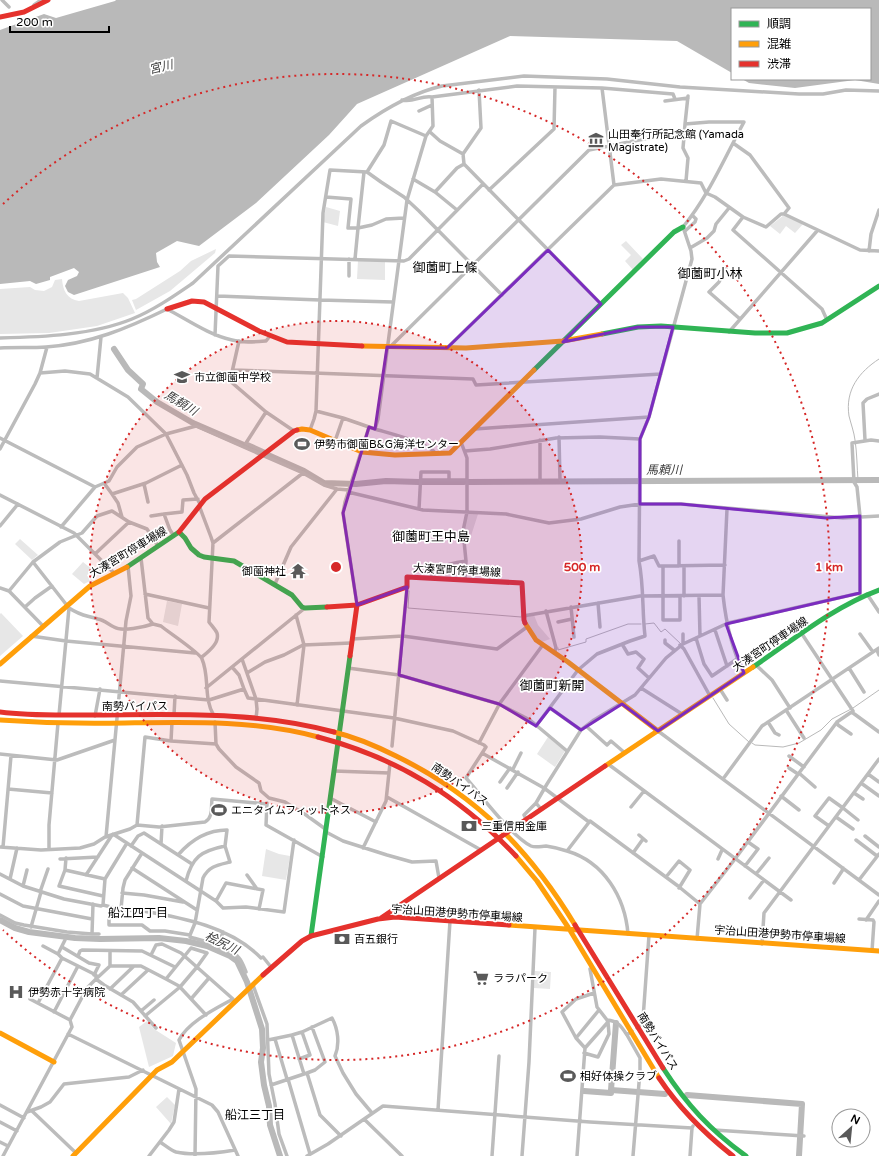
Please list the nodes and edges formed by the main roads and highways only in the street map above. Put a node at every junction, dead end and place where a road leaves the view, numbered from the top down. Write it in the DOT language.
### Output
graph roads {
  1 [pos="48,0"];
  2 [pos="0,17"];
  3 [pos="684,229"];
  4 [pos="879,286"];
  5 [pos="167,310"];
  6 [pos="563,341"];
  7 [pos="179,532"];
  8 [pos="879,590"];
  9 [pos="356,605"];
  10 [pos="0,664"];
  11 [pos="0,712"];
  12 [pos="0,720"];
  13 [pos="658,731"];
  14 [pos="338,733"];
  15 [pos="338,740"];
  16 [pos="506,833"];
  17 [pos="499,838"];
  18 [pos="378,919"];
  19 [pos="569,930"];
  20 [pos="579,931"];
  21 [pos="311,936"];
  22 [pos="879,951"];
  23 [pos="0,1033"];
  24 [pos="54,1062"];
  25 [pos="75,1155"];
  26 [pos="733,1156"];
  27 [pos="746,1156"];
  1 -- 2 [label="main road"];
  3 -- 6 [label="main road"];
  4 -- 6 [label="main road"];
  5 -- 6 [label="main road"];
  6 -- 7 [label="main road"];
  7 -- 9 [label="main road, 大湊宮町停車場線"];
  7 -- 10 [label="main road, 大湊宮町停車場線"];
  8 -- 13 [label="main road, 大湊宮町停車場線"];
  9 -- 13 [label="main road, 大湊宮町停車場線"];
  9 -- 14 [label="main road"];
  11 -- 14 [label="main road, 南勢バイパス"];
  12 -- 15 [label="main road, 南勢バイパス"];
  13 -- 16 [label="main road"];
  14 -- 15 [label="main road"];
  14 -- 16 [label="main road, 南勢バイパス"];
  15 -- 17 [label="main road, 南勢バイパス"];
  15 -- 21 [label="main road"];
  16 -- 17 [label="main road"];
  16 -- 20 [label="main road, 南勢バイパス"];
  17 -- 18 [label="main road"];
  17 -- 19 [label="main road, 南勢バイパス"];
  18 -- 19 [label="main road, 宇治山田港伊勢市停車場線"];
  18 -- 21 [label="main road, 宇治山田港伊勢市停車場線"];
  19 -- 20 [label="main road, 宇治山田港伊勢市停車場線"];
  19 -- 26 [label="main road, 南勢バイパス"];
  20 -- 22 [label="main road, 宇治山田港伊勢市停車場線"];
  20 -- 27 [label="main road, 南勢バイパス"];
  21 -- 25 [label="main road, 宇治山田港伊勢市停車場線"];
  23 -- 24 [label="main road"];
}
